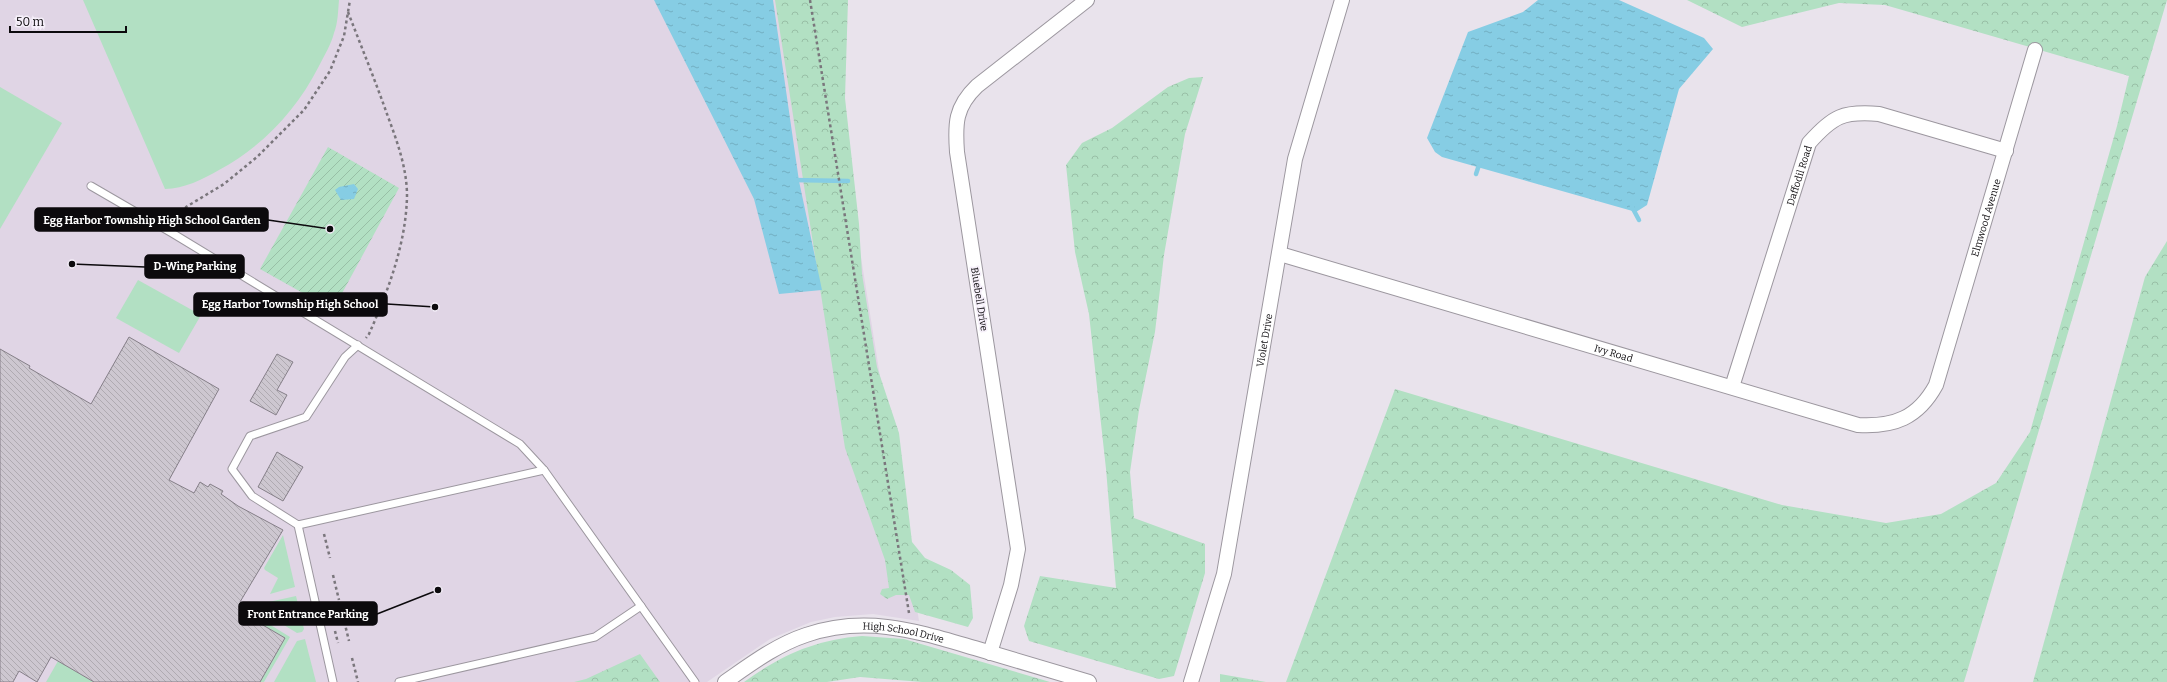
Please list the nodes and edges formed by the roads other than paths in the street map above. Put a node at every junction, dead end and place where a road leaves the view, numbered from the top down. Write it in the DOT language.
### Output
graph roads {
  1 [pos="1086,0"];
  2 [pos="1342,0"];
  3 [pos="2035,50"];
  4 [pos="2006,151"];
  5 [pos="91,186"];
  6 [pos="1280,254"];
  7 [pos="358,345"];
  8 [pos="1936,385"];
  9 [pos="1732,387"];
  10 [pos="544,470"];
  11 [pos="298,525"];
  12 [pos="641,606"];
  13 [pos="990,653"];
  14 [pos="333,682"];
  15 [pos="399,682"];
  16 [pos="695,682"];
  17 [pos="725,682"];
  18 [pos="1089,682"];
  19 [pos="1191,682"];
  1 -- 13 [label="street, Bluebell Drive"];
  2 -- 6 [label="street, Violet Drive"];
  3 -- 4 [label="street, Elmwood Avenue"];
  4 -- 8 [label="street, Elmwood Avenue"];
  4 -- 9 [label="street, Daffodil Road"];
  5 -- 7 [label="lane"];
  6 -- 9 [label="street, Ivy Road"];
  6 -- 19 [label="street, Violet Drive"];
  7 -- 10 [label="lane"];
  7 -- 11 [label="lane"];
  8 -- 9 [label="street, Ivy Road"];
  10 -- 11 [label="lane"];
  10 -- 12 [label="lane"];
  11 -- 14 [label="lane"];
  12 -- 15 [label="lane"];
  12 -- 16 [label="lane"];
  13 -- 17 [label="street, High School Drive"];
  13 -- 18 [label="street, High School Drive"];
}
